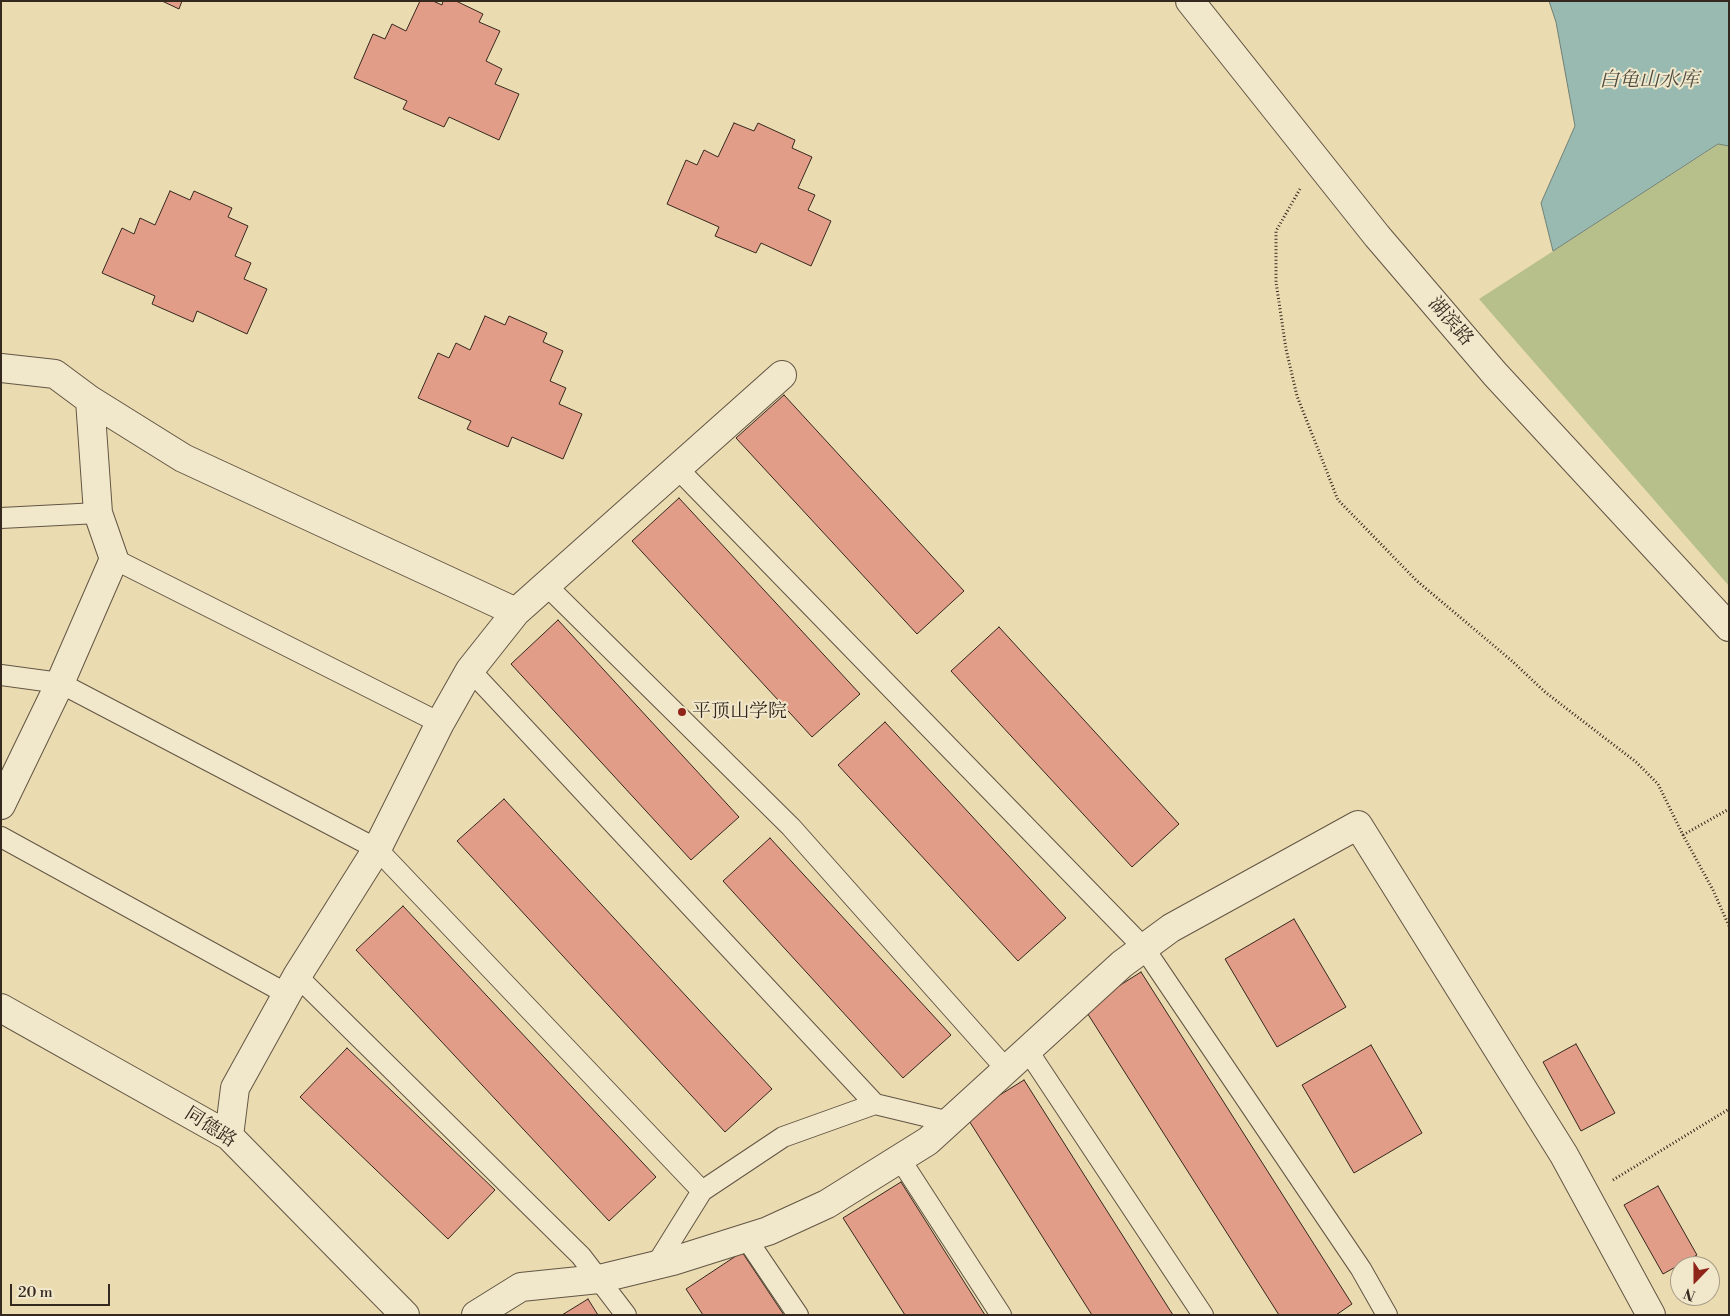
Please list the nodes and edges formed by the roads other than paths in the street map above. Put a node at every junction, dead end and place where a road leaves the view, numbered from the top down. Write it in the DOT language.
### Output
graph roads {
  1 [pos="1190,1"];
  2 [pos="1,368"];
  3 [pos="782,375"];
  4 [pos="90,400"];
  5 [pos="678,469"];
  6 [pos="98,513"];
  7 [pos="1,518"];
  8 [pos="114,559"];
  9 [pos="546,585"];
  10 [pos="516,612"];
  11 [pos="1729,627"];
  12 [pos="470,670"];
  13 [pos="1,675"];
  14 [pos="60,683"];
  15 [pos="440,723"];
  16 [pos="1,805"];
  17 [pos="1,837"];
  18 [pos="378,849"];
  19 [pos="1144,948"];
  20 [pos="292,985"];
  21 [pos="1,1008"];
  22 [pos="1028,1051"];
  23 [pos="1007,1070"];
  24 [pos="875,1104"];
  25 [pos="950,1122"];
  26 [pos="229,1136"];
  27 [pos="900,1159"];
  28 [pos="702,1191"];
  29 [pos="746,1238"];
  30 [pos="656,1265"];
  31 [pos="598,1280"];
  32 [pos="406,1315"];
  33 [pos="476,1315"];
  34 [pos="626,1315"];
  35 [pos="798,1315"];
  36 [pos="1001,1315"];
  37 [pos="1202,1315"];
  38 [pos="1387,1315"];
  39 [pos="1651,1315"];
  1 -- 11 [label="street, 湖滨路"];
  2 -- 4 [label="street"];
  3 -- 5 [label="street"];
  4 -- 6 [label="street"];
  4 -- 10 [label="street"];
  5 -- 9 [label="street"];
  5 -- 19 [label="lane"];
  6 -- 7 [label="lane"];
  6 -- 8 [label="street"];
  8 -- 14 [label="street"];
  8 -- 15 [label="lane"];
  9 -- 10 [label="street"];
  9 -- 23 [label="lane"];
  10 -- 12 [label="street"];
  12 -- 15 [label="street"];
  12 -- 24 [label="lane"];
  13 -- 14 [label="lane"];
  14 -- 16 [label="street"];
  14 -- 18 [label="lane"];
  15 -- 18 [label="street"];
  17 -- 20 [label="lane"];
  18 -- 20 [label="street"];
  18 -- 28 [label="lane"];
  19 -- 22 [label="street"];
  19 -- 38 [label="lane"];
  19 -- 39 [label="street"];
  20 -- 26 [label="street"];
  20 -- 31 [label="lane"];
  21 -- 26 [label="street, 同德路"];
  22 -- 23 [label="street"];
  22 -- 37 [label="lane"];
  23 -- 25 [label="street"];
  24 -- 25 [label="lane"];
  24 -- 28 [label="lane"];
  25 -- 27 [label="street"];
  26 -- 32 [label="street, 同德路"];
  27 -- 29 [label="street"];
  27 -- 36 [label="lane"];
  28 -- 30 [label="lane"];
  29 -- 30 [label="street"];
  29 -- 35 [label="lane"];
  30 -- 31 [label="street"];
  31 -- 33 [label="street"];
  31 -- 34 [label="lane"];
}
